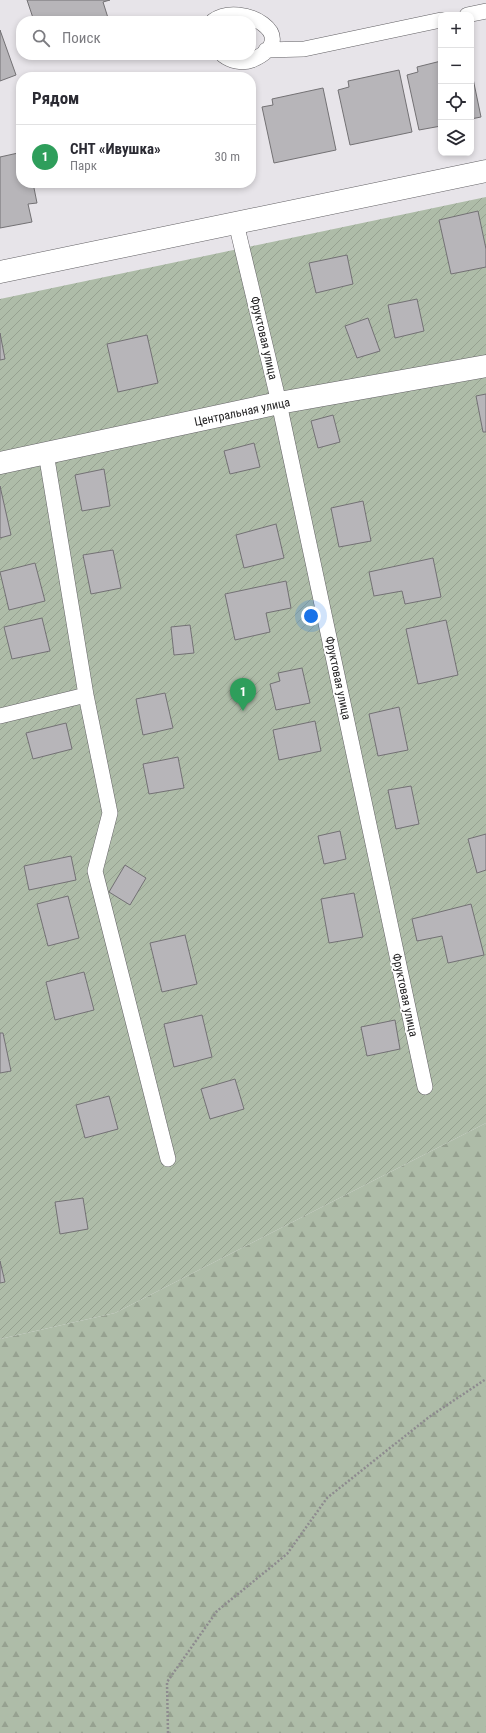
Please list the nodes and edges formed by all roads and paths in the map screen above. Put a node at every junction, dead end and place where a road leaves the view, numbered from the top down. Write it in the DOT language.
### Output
graph roads {
  1 [pos="241,1"];
  2 [pos="256,4"];
  3 [pos="486,11"];
  4 [pos="474,14"];
  5 [pos="215,16"];
  6 [pos="438,21"];
  7 [pos="266,50"];
  8 [pos="256,58"];
  9 [pos="233,60"];
  10 [pos="252,60"];
  11 [pos="486,171"];
  12 [pos="236,223"];
  13 [pos="0,272"];
  14 [pos="486,366"];
  15 [pos="279,404"];
  16 [pos="46,453"];
  17 [pos="0,463"];
  18 [pos="86,695"];
  19 [pos="0,716"];
  20 [pos="425,1087"];
  21 [pos="168,1159"];
  22 [pos="486,1379"];
  23 [pos="168,1733"];
  1 -- 5 [label="lane"];
  2 -- 7 [label="lane"];
  3 -- 4 [label="lane"];
  6 -- 7 [label="lane"];
  7 -- 8 [label="lane"];
  9 -- 10 [label="lane"];
  11 -- 12 [label="street"];
  12 -- 13 [label="street"];
  12 -- 15 [label="lane, Фруктовая улица"];
  14 -- 15 [label="street, Центральная улица"];
  15 -- 16 [label="street, Центральная улица"];
  15 -- 20 [label="lane, Фруктовая улица"];
  16 -- 17 [label="street, Центральная улица"];
  16 -- 18 [label="lane"];
  18 -- 19 [label="lane"];
  18 -- 21 [label="lane"];
  22 -- 23 [label="path"];
}
